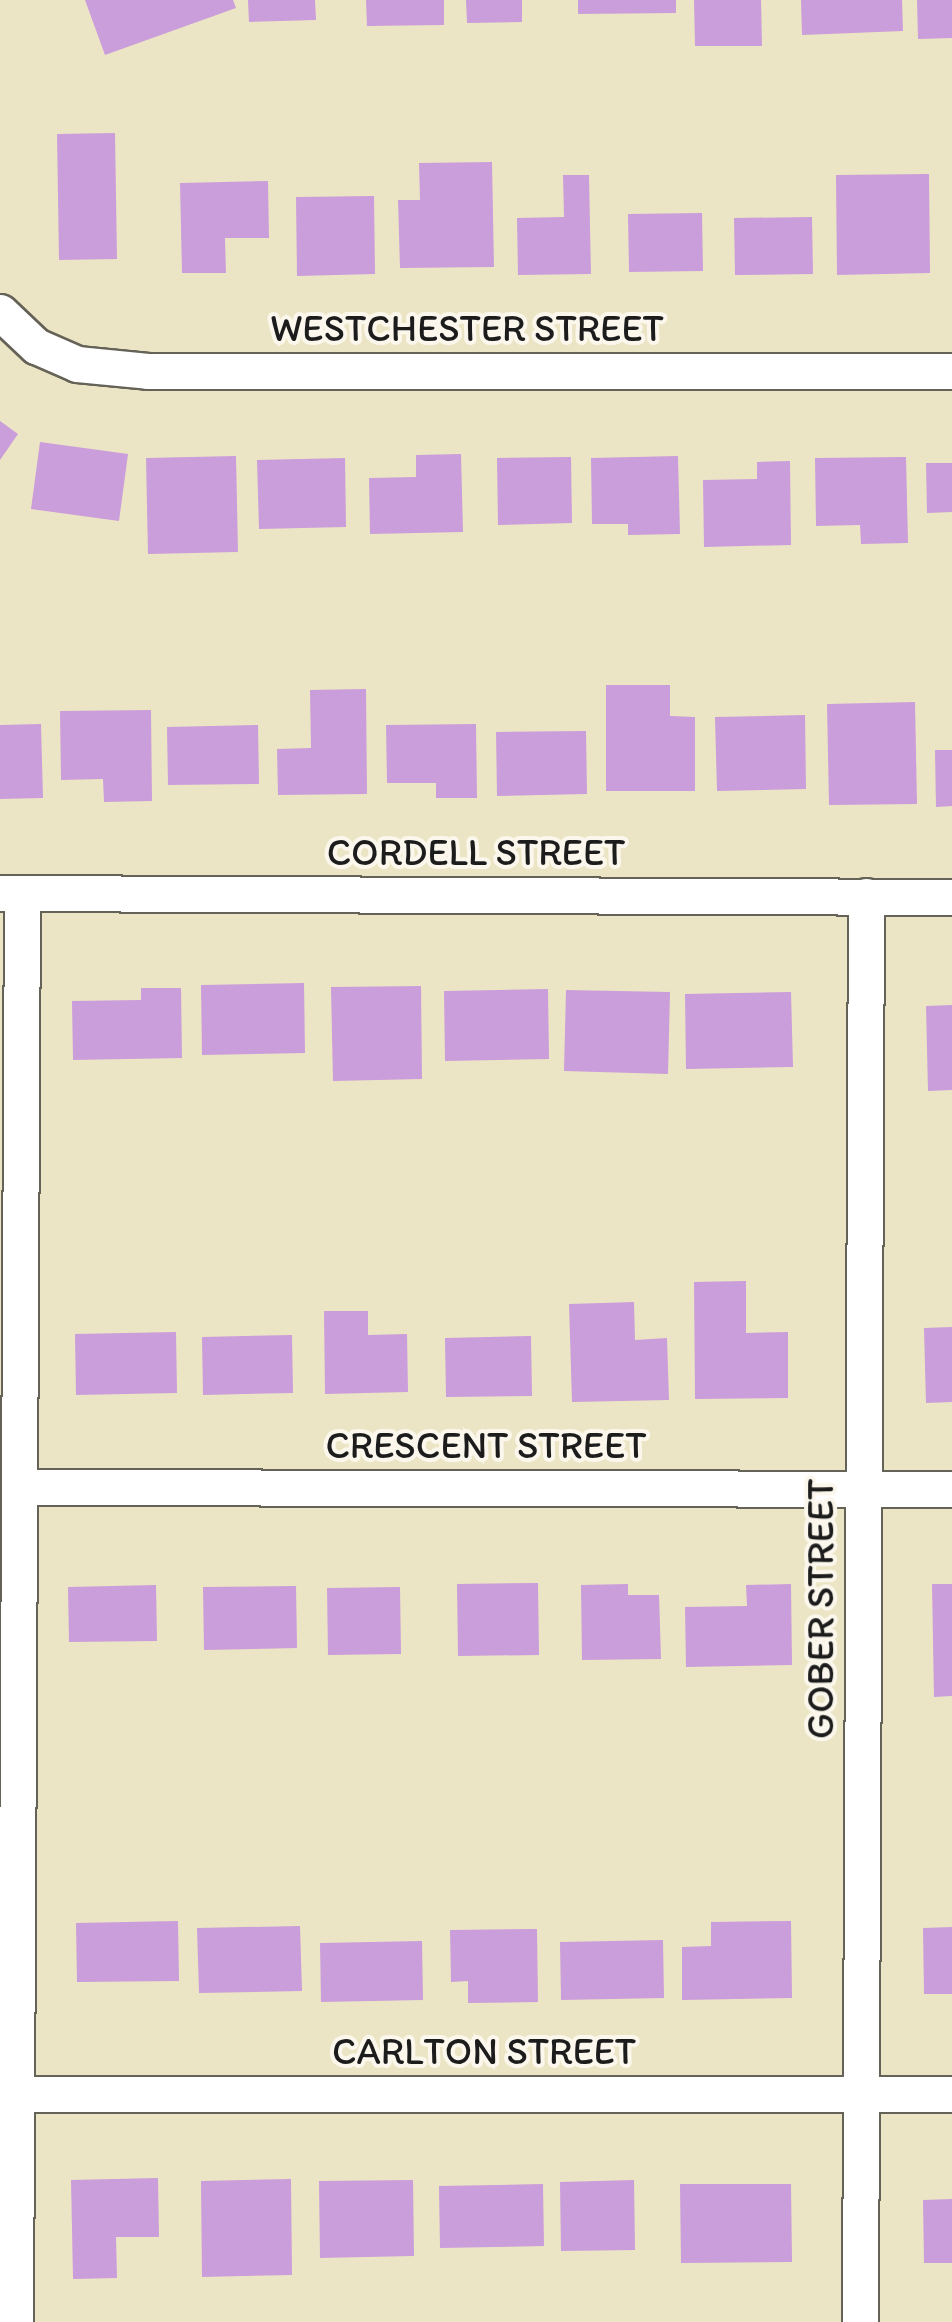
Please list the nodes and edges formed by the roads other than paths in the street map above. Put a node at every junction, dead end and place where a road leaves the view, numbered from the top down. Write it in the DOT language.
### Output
graph roads {
  1 [pos="0,312"];
  2 [pos="952,371"];
  3 [pos="11,894"];
  4 [pos="866,896"];
  5 [pos="952,897"];
  6 [pos="19,1487"];
  7 [pos="864,1489"];
  8 [pos="952,1490"];
  9 [pos="9,1904"];
  10 [pos="16,2094"];
  11 [pos="860,2094"];
  12 [pos="952,2094"];
  13 [pos="15,2322"];
  14 [pos="860,2322"];
  1 -- 2 [label="street, WESTCHESTER STREET"];
  3 -- 4 [label="street, CORDELL STREET"];
  3 -- 6 [label="street"];
  4 -- 5 [label="street, CORDELL STREET"];
  4 -- 7 [label="street, GOBER STREET"];
  6 -- 7 [label="street, CRESCENT STREET"];
  6 -- 9 [label="street"];
  7 -- 8 [label="street, CRESCENT STREET"];
  7 -- 11 [label="street, GOBER STREET"];
  9 -- 10 [label="street"];
  10 -- 11 [label="street, CARLTON STREET"];
  10 -- 13 [label="street"];
  11 -- 12 [label="street, CARLTON STREET"];
  11 -- 14 [label="street, GOBER STREET"];
}
